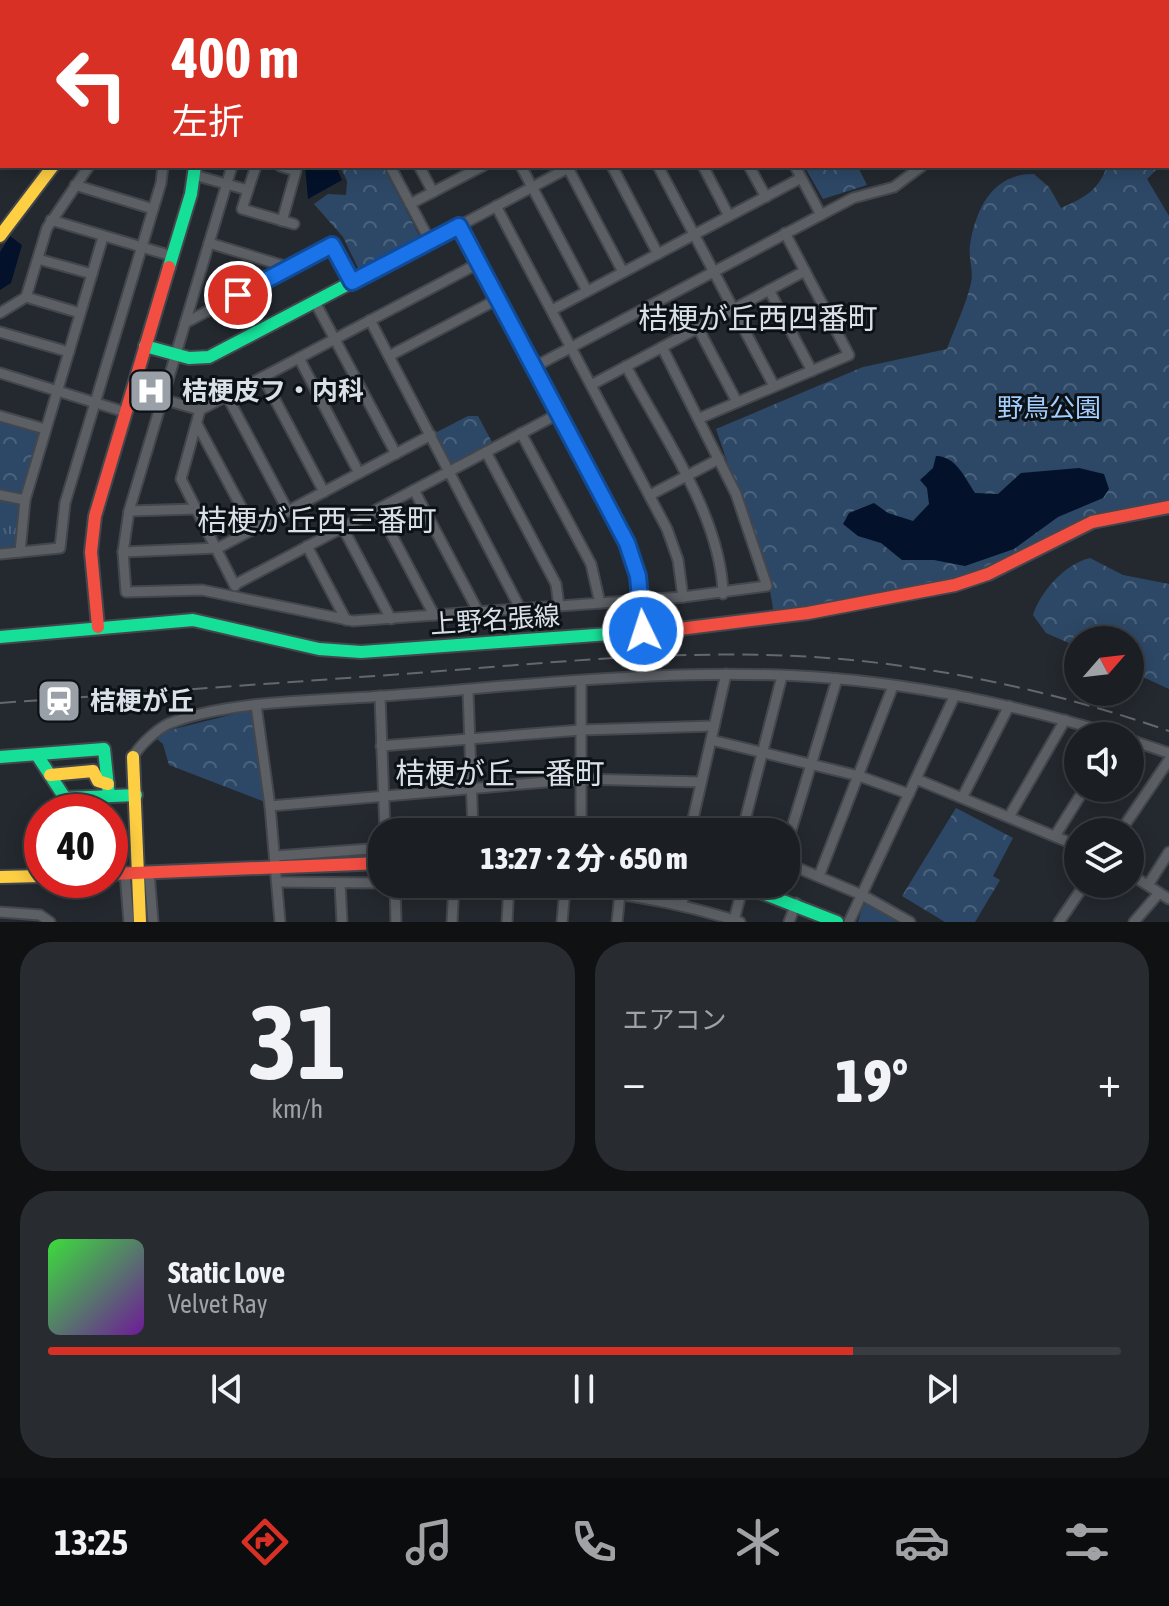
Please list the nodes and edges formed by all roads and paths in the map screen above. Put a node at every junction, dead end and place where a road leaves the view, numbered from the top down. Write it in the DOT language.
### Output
graph roads {
  1 [pos="41,168"];
  2 [pos="51,168"];
  3 [pos="88,168"];
  4 [pos="163,168"];
  5 [pos="231,168"];
  6 [pos="255,168"];
  7 [pos="286,168"];
  8 [pos="391,168"];
  9 [pos="420,168"];
  10 [pos="522,168"];
  11 [pos="567,168"];
  12 [pos="570,168"];
  13 [pos="613,168"];
  14 [pos="659,168"];
  15 [pos="704,168"];
  16 [pos="750,168"];
  17 [pos="796,168"];
  18 [pos="919,168"];
  19 [pos="471,169"];
  20 [pos="194,171"];
  21 [pos="801,178"];
  22 [pos="226,184"];
  23 [pos="75,185"];
  24 [pos="532,187"];
  25 [pos="248,190"];
  26 [pos="433,192"];
  27 [pos="766,197"];
  28 [pos="410,204"];
  29 [pos="496,206"];
  30 [pos="153,209"];
  31 [pos="821,215"];
  32 [pos="729,216"];
  33 [pos="51,220"];
  34 [pos="282,221"];
  35 [pos="0,223"];
  36 [pos="294,224"];
  37 [pos="459,226"];
  38 [pos="785,233"];
  39 [pos="694,234"];
  40 [pos="0,236"];
  41 [pos="103,237"];
  42 [pos="430,241"];
  43 [pos="209,243"];
  44 [pos="142,248"];
  45 [pos="658,254"];
  46 [pos="172,256"];
  47 [pos="38,259"];
  48 [pos="479,263"];
  49 [pos="291,268"];
  50 [pos="805,271"];
  51 [pos="623,272"];
  52 [pos="713,272"];
  53 [pos="92,274"];
  54 [pos="352,282"];
  55 [pos="769,290"];
  56 [pos="587,291"];
  57 [pos="26,297"];
  58 [pos="498,299"];
  59 [pos="315,302"];
  60 [pos="733,309"];
  61 [pos="552,310"];
  62 [pos="0,313"];
  63 [pos="80,313"];
  64 [pos="370,320"];
  65 [pos="185,323"];
  66 [pos="698,328"];
  67 [pos="0,332"];
  68 [pos="335,340"];
  69 [pos="145,346"];
  70 [pos="571,347"];
  71 [pos="662,347"];
  72 [pos="69,352"];
  73 [pos="175,355"];
  74 [pos="389,356"];
  75 [pos="299,358"];
  76 [pos="626,366"];
  77 [pos="534,367"];
  78 [pos="812,371"];
  79 [pos="0,373"];
  80 [pos="263,377"];
  81 [pos="591,385"];
  82 [pos="774,386"];
  83 [pos="57,391"];
  84 [pos="227,396"];
  85 [pos="162,399"];
  86 [pos="95,402"];
  87 [pos="737,402"];
  88 [pos="200,410"];
  89 [pos="125,412"];
  90 [pos="558,414"];
  91 [pos="0,416"];
  92 [pos="700,418"];
  93 [pos="197,424"];
  94 [pos="45,429"];
  95 [pos="521,433"];
  96 [pos="431,435"];
  97 [pos="486,452"];
  98 [pos="396,454"];
  99 [pos="719,459"];
  100 [pos="450,471"];
  101 [pos="359,473"];
  102 [pos="685,477"];
  103 [pos="414,490"];
  104 [pos="324,492"];
  105 [pos="0,495"];
  106 [pos="650,495"];
  107 [pos="25,500"];
  108 [pos="1169,507"];
  109 [pos="196,509"];
  110 [pos="378,509"];
  111 [pos="129,511"];
  112 [pos="288,511"];
  113 [pos="343,528"];
  114 [pos="253,529"];
  115 [pos="307,546"];
  116 [pos="218,548"];
  117 [pos="20,552"];
  118 [pos="123,552"];
  119 [pos="0,554"];
  120 [pos="235,590"];
  121 [pos="723,594"];
  122 [pos="683,597"];
  123 [pos="641,600"];
  124 [pos="600,603"];
  125 [pos="559,606"];
  126 [pos="521,610"];
  127 [pos="479,613"];
  128 [pos="434,615"];
  129 [pos="391,619"];
  130 [pos="346,620"];
  131 [pos="98,627"];
  132 [pos="643,631"];
  133 [pos="0,637"];
  134 [pos="726,674"];
  135 [pos="782,676"];
  136 [pos="837,679"];
  137 [pos="581,681"];
  138 [pos="893,686"];
  139 [pos="468,690"];
  140 [pos="955,695"];
  141 [pos="380,696"];
  142 [pos="256,705"];
  143 [pos="1009,706"];
  144 [pos="1065,720"];
  145 [pos="1072,722"];
  146 [pos="714,726"];
  147 [pos="581,730"];
  148 [pos="469,739"];
  149 [pos="711,740"];
  150 [pos="1144,745"];
  151 [pos="381,746"];
  152 [pos="763,753"];
  153 [pos="1169,753"];
  154 [pos="37,755"];
  155 [pos="0,757"];
  156 [pos="133,757"];
  157 [pos="1169,760"];
  158 [pos="811,764"];
  159 [pos="50,775"];
  160 [pos="859,776"];
  161 [pos="581,779"];
  162 [pos="916,779"];
  163 [pos="701,782"];
  164 [pos="471,788"];
  165 [pos="108,790"];
  166 [pos="909,794"];
  167 [pos="136,795"];
  168 [pos="383,795"];
  169 [pos="963,796"];
  170 [pos="1076,802"];
  171 [pos="270,806"];
  172 [pos="1010,815"];
  173 [pos="384,818"];
  174 [pos="472,818"];
  175 [pos="581,818"];
  176 [pos="693,818"];
  177 [pos="746,818"];
  178 [pos="795,818"];
  179 [pos="1130,818"];
  180 [pos="1055,836"];
  181 [pos="1064,840"];
  182 [pos="368,850"];
  183 [pos="1169,852"];
  184 [pos="276,861"];
  185 [pos="368,863"];
  186 [pos="800,869"];
  187 [pos="128,873"];
  188 [pos="137,873"];
  189 [pos="24,876"];
  190 [pos="819,876"];
  191 [pos="0,877"];
  192 [pos="278,882"];
  193 [pos="340,883"];
  194 [pos="368,883"];
  195 [pos="1144,883"];
  196 [pos="1148,885"];
  197 [pos="1159,893"];
  198 [pos="862,895"];
  199 [pos="395,898"];
  200 [pos="453,898"];
  201 [pos="508,898"];
  202 [pos="564,898"];
  203 [pos="616,898"];
  204 [pos="653,898"];
  205 [pos="683,898"];
  206 [pos="740,898"];
  207 [pos="781,898"];
  208 [pos="1075,898"];
  209 [pos="1169,899"];
  210 [pos="796,903"];
  211 [pos="682,905"];
  212 [pos="0,912"];
  213 [pos="1061,918"];
  214 [pos="737,921"];
  215 [pos="50,922"];
  216 [pos="129,922"];
  217 [pos="140,922"];
  218 [pos="153,922"];
  219 [pos="280,922"];
  220 [pos="342,922"];
  221 [pos="396,922"];
  222 [pos="452,922"];
  223 [pos="507,922"];
  224 [pos="562,922"];
  225 [pos="617,922"];
  226 [pos="789,922"];
  227 [pos="837,922"];
  228 [pos="849,922"];
  229 [pos="910,922"];
  230 [pos="1072,922"];
  231 [pos="1134,922"];
  1 -- 35 [label="main road"];
  2 -- 40 [label="main road"];
  3 -- 23 [label="street"];
  4 -- 30 [label="street"];
  5 -- 22 [label="street"];
  6 -- 25 [label="street"];
  7 -- 34 [label="street"];
  8 -- 28 [label="street"];
  9 -- 26 [label="street"];
  10 -- 24 [label="street"];
  11 -- 24 [label="street"];
  12 -- 51 [label="street"];
  13 -- 45 [label="street"];
  14 -- 39 [label="street"];
  15 -- 32 [label="street"];
  16 -- 27 [label="street"];
  17 -- 21 [label="street"];
  18 -- 31 [label="street"];
  19 -- 26 [label="street"];
  20 -- 22 [label="street"];
  20 -- 46 [label="main road"];
  21 -- 27 [label="street"];
  21 -- 31 [label="street"];
  22 -- 25 [label="street"];
  22 -- 43 [label="street"];
  23 -- 30 [label="street"];
  23 -- 33 [label="street"];
  24 -- 29 [label="street"];
  24 -- 56 [label="street"];
  25 -- 34 [label="street"];
  26 -- 28 [label="street"];
  27 -- 32 [label="street"];
  28 -- 42 [label="street"];
  29 -- 37 [label="street"];
  29 -- 61 [label="street"];
  30 -- 44 [label="street"];
  31 -- 38 [label="street"];
  32 -- 39 [label="street"];
  33 -- 41 [label="street"];
  33 -- 47 [label="street"];
  34 -- 36 [label="street"];
  37 -- 42 [label="main road"];
  37 -- 48 [label="main road"];
  38 -- 50 [label="street"];
  38 -- 52 [label="street"];
  39 -- 45 [label="street"];
  39 -- 52 [label="street"];
  41 -- 44 [label="street"];
  41 -- 53 [label="street"];
  42 -- 54 [label="main road"];
  43 -- 49 [label="street"];
  43 -- 65 [label="street"];
  44 -- 46 [label="street"];
  44 -- 86 [label="street"];
  45 -- 51 [label="street"];
  46 -- 69 [label="main road"];
  47 -- 53 [label="street"];
  47 -- 57 [label="street"];
  48 -- 58 [label="main road"];
  48 -- 64 [label="street"];
  49 -- 54 [label="street"];
  49 -- 65 [label="street"];
  50 -- 55 [label="street"];
  50 -- 78 [label="street"];
  51 -- 56 [label="street"];
  52 -- 60 [label="street"];
  52 -- 70 [label="street"];
  53 -- 63 [label="street"];
  54 -- 59 [label="main road"];
  55 -- 60 [label="street"];
  55 -- 78 [label="street"];
  56 -- 61 [label="street"];
  57 -- 62 [label="street"];
  57 -- 63 [label="street"];
  58 -- 74 [label="street"];
  58 -- 77 [label="main road"];
  59 -- 68 [label="street"];
  59 -- 73 [label="main road"];
  60 -- 66 [label="street"];
  60 -- 82 [label="street"];
  61 -- 70 [label="street"];
  63 -- 72 [label="street"];
  64 -- 68 [label="street"];
  64 -- 74 [label="street"];
  65 -- 73 [label="street"];
  66 -- 71 [label="street"];
  66 -- 87 [label="street"];
  67 -- 72 [label="street"];
  68 -- 75 [label="street"];
  68 -- 98 [label="street"];
  69 -- 73 [label="main road"];
  69 -- 89 [label="main road"];
  70 -- 77 [label="street"];
  70 -- 81 [label="street"];
  71 -- 76 [label="street"];
  71 -- 92 [label="street"];
  72 -- 83 [label="street"];
  73 -- 85 [label="street"];
  74 -- 96 [label="street"];
  75 -- 80 [label="street"];
  75 -- 101 [label="street"];
  76 -- 81 [label="street"];
  76 -- 102 [label="street"];
  77 -- 90 [label="main road"];
  78 -- 82 [label="street"];
  79 -- 83 [label="street"];
  80 -- 84 [label="street"];
  80 -- 104 [label="street"];
  81 -- 106 [label="street"];
  82 -- 87 [label="street"];
  83 -- 86 [label="street"];
  83 -- 94 [label="street"];
  84 -- 88 [label="street"];
  84 -- 112 [label="street"];
  85 -- 88 [label="street"];
  85 -- 111 [label="street"];
  86 -- 89 [label="street"];
  86 -- 117 [label="street"];
  87 -- 92 [label="street"];
  88 -- 93 [label="street"];
  89 -- 131 [label="main road"];
  90 -- 95 [label="street"];
  90 -- 123 [label="main road"];
  91 -- 94 [label="street"];
  92 -- 99 [label="street"];
  93 -- 109 [label="street"];
  93 -- 114 [label="street"];
  94 -- 107 [label="street"];
  95 -- 97 [label="street"];
  95 -- 124 [label="street"];
  96 -- 98 [label="street"];
  96 -- 100 [label="street"];
  97 -- 100 [label="street"];
  97 -- 125 [label="street"];
  98 -- 101 [label="street"];
  99 -- 102 [label="street"];
  99 -- 121 [label="street"];
  100 -- 103 [label="street"];
  100 -- 126 [label="street"];
  101 -- 104 [label="street"];
  102 -- 106 [label="street"];
  102 -- 121 [label="street"];
  103 -- 110 [label="street"];
  103 -- 127 [label="street"];
  104 -- 112 [label="street"];
  105 -- 107 [label="street"];
  106 -- 122 [label="street"];
  107 -- 117 [label="street"];
  108 -- 132 [label="main road, 上野名張線"];
  109 -- 111 [label="street"];
  109 -- 116 [label="street"];
  110 -- 113 [label="street"];
  110 -- 128 [label="street"];
  111 -- 118 [label="street"];
  112 -- 114 [label="street"];
  113 -- 115 [label="street"];
  113 -- 129 [label="street"];
  114 -- 116 [label="street"];
  115 -- 120 [label="street"];
  115 -- 130 [label="street"];
  116 -- 118 [label="street"];
  116 -- 120 [label="street"];
  117 -- 119 [label="street"];
  118 -- 120 [label="street"];
  120 -- 130 [label="street"];
  121 -- 122 [label="street"];
  122 -- 123 [label="street"];
  123 -- 124 [label="street"];
  123 -- 132 [label="main road"];
  124 -- 125 [label="street"];
  125 -- 126 [label="street"];
  126 -- 127 [label="street"];
  127 -- 128 [label="street"];
  128 -- 129 [label="street"];
  129 -- 130 [label="street"];
  131 -- 132 [label="main road, 上野名張線"];
  131 -- 133 [label="main road, 上野名張線"];
  134 -- 135 [label="street"];
  134 -- 137 [label="street"];
  134 -- 146 [label="street"];
  135 -- 136 [label="street"];
  135 -- 152 [label="street"];
  136 -- 138 [label="street"];
  136 -- 158 [label="street"];
  137 -- 139 [label="street"];
  137 -- 147 [label="street"];
  138 -- 140 [label="street"];
  138 -- 160 [label="street"];
  139 -- 141 [label="street"];
  139 -- 148 [label="street"];
  140 -- 143 [label="street"];
  140 -- 162 [label="street"];
  141 -- 142 [label="street"];
  141 -- 151 [label="street"];
  142 -- 156 [label="street"];
  142 -- 171 [label="street"];
  143 -- 144 [label="street"];
  143 -- 169 [label="street"];
  144 -- 145 [label="street"];
  144 -- 172 [label="street"];
  146 -- 147 [label="street"];
  146 -- 149 [label="street"];
  147 -- 148 [label="street"];
  147 -- 161 [label="street"];
  148 -- 151 [label="street"];
  148 -- 164 [label="street"];
  149 -- 152 [label="street"];
  149 -- 163 [label="street"];
  150 -- 153 [label="street"];
  151 -- 168 [label="street"];
  152 -- 158 [label="street"];
  152 -- 177 [label="street"];
  154 -- 155 [label="main road"];
  154 -- 159 [label="main road"];
  154 -- 165 [label="main road"];
  156 -- 167 [label="main road"];
  157 -- 179 [label="street"];
  158 -- 160 [label="street"];
  158 -- 178 [label="street"];
  159 -- 165 [label="main road"];
  159 -- 165 [label="main road"];
  160 -- 166 [label="street"];
  160 -- 190 [label="street"];
  161 -- 163 [label="street"];
  161 -- 164 [label="street"];
  161 -- 175 [label="street"];
  162 -- 166 [label="street"];
  162 -- 169 [label="street"];
  163 -- 176 [label="street"];
  164 -- 168 [label="street"];
  164 -- 174 [label="street"];
  165 -- 167 [label="main road"];
  166 -- 198 [label="street"];
  167 -- 188 [label="main road"];
  168 -- 171 [label="street"];
  168 -- 173 [label="street"];
  169 -- 172 [label="street"];
  170 -- 180 [label="street"];
  171 -- 184 [label="street"];
  172 -- 180 [label="street"];
  180 -- 181 [label="street"];
  182 -- 184 [label="street"];
  183 -- 196 [label="street"];
  184 -- 185 [label="main road"];
  184 -- 188 [label="main road"];
  184 -- 192 [label="street"];
  186 -- 190 [label="street"];
  187 -- 188 [label="main road"];
  188 -- 216 [label="street"];
  188 -- 217 [label="main road"];
  188 -- 218 [label="street"];
  189 -- 191 [label="main road"];
  190 -- 198 [label="street"];
  192 -- 193 [label="street"];
  192 -- 219 [label="street"];
  193 -- 194 [label="street"];
  193 -- 220 [label="street"];
  195 -- 196 [label="street"];
  196 -- 197 [label="street"];
  197 -- 209 [label="street"];
  197 -- 231 [label="street"];
  198 -- 228 [label="street"];
  198 -- 229 [label="street"];
  199 -- 221 [label="street"];
  200 -- 222 [label="street"];
  201 -- 223 [label="street"];
  202 -- 224 [label="street"];
  203 -- 225 [label="street"];
  204 -- 211 [label="street"];
  205 -- 211 [label="street"];
  206 -- 214 [label="street"];
  207 -- 210 [label="main road"];
  208 -- 213 [label="street"];
  210 -- 226 [label="street"];
  210 -- 227 [label="main road"];
  211 -- 214 [label="street"];
  212 -- 215 [label="street"];
  213 -- 230 [label="street"];
}
